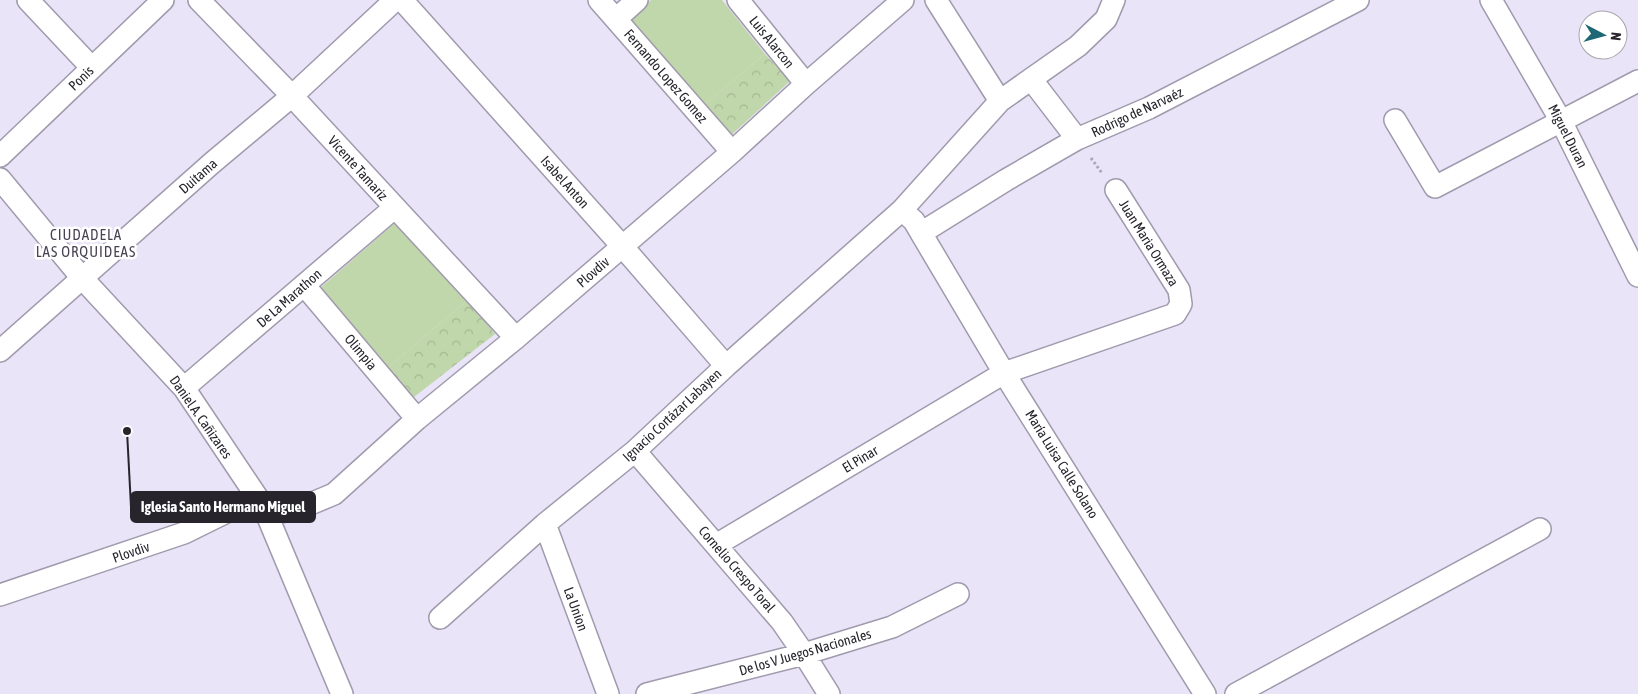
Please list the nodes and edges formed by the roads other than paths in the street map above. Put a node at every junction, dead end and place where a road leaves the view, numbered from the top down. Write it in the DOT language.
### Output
graph roads {
  1 [pos="28,0"];
  2 [pos="163,0"];
  3 [pos="198,0"];
  4 [pos="395,0"];
  5 [pos="402,0"];
  6 [pos="599,0"];
  7 [pos="637,0"];
  8 [pos="738,0"];
  9 [pos="903,0"];
  10 [pos="936,0"];
  11 [pos="1358,0"];
  12 [pos="1491,0"];
  13 [pos="1110,9"];
  14 [pos="616,19"];
  15 [pos="92,68"];
  16 [pos="1031,79"];
  17 [pos="1638,81"];
  18 [pos="806,84"];
  19 [pos="292,96"];
  20 [pos="1000,101"];
  21 [pos="1395,120"];
  22 [pos="1561,120"];
  23 [pos="1077,140"];
  24 [pos="732,152"];
  25 [pos="0,156"];
  26 [pos="0,179"];
  27 [pos="1116,190"];
  28 [pos="394,208"];
  29 [pos="902,210"];
  30 [pos="921,233"];
  31 [pos="622,246"];
  32 [pos="1637,271"];
  33 [pos="82,278"];
  34 [pos="304,285"];
  35 [pos="516,338"];
  36 [pos="0,351"];
  37 [pos="726,366"];
  38 [pos="1004,373"];
  39 [pos="184,388"];
  40 [pos="417,419"];
  41 [pos="635,451"];
  42 [pos="262,506"];
  43 [pos="545,524"];
  44 [pos="1540,529"];
  45 [pos="716,545"];
  46 [pos="958,594"];
  47 [pos="0,595"];
  48 [pos="440,618"];
  49 [pos="804,654"];
  50 [pos="342,694"];
  51 [pos="608,694"];
  52 [pos="648,694"];
  53 [pos="829,694"];
  54 [pos="1205,694"];
  55 [pos="1236,694"];
  1 -- 15 [label="street"];
  2 -- 15 [label="street, Ponis"];
  3 -- 19 [label="street, Vicente Tamariz"];
  4 -- 19 [label="street, Duitama"];
  5 -- 31 [label="street, Isabel Anton"];
  6 -- 14 [label="street, Fernando Lopez Gomez"];
  7 -- 14 [label="street"];
  8 -- 18 [label="street, Luis Alarcon"];
  9 -- 18 [label="street, Plovdiv"];
  10 -- 20 [label="street"];
  11 -- 23 [label="street, Rodrigo de Narvaéz"];
  12 -- 22 [label="street, Miguel Duran"];
  13 -- 16 [label="street, Ignacio Cortázar Labayen"];
  14 -- 24 [label="street, Fernando Lopez Gomez"];
  15 -- 25 [label="street, Ponis"];
  16 -- 20 [label="street, Ignacio Cortázar Labayen"];
  16 -- 23 [label="street"];
  17 -- 22 [label="street"];
  18 -- 24 [label="street, Plovdiv"];
  19 -- 28 [label="street, Vicente Tamariz"];
  19 -- 33 [label="street, Duitama"];
  20 -- 29 [label="street, Ignacio Cortázar Labayen"];
  21 -- 22 [label="street"];
  22 -- 32 [label="street, Miguel Duran"];
  23 -- 30 [label="street, Rodrigo de Narvaéz"];
  24 -- 31 [label="street, Plovdiv"];
  26 -- 33 [label="street, Daniel A. Cañizares"];
  27 -- 38 [label="street, Juan Maria Ormaza"];
  28 -- 34 [label="street, De La Marathon"];
  28 -- 35 [label="street, Vicente Tamariz"];
  29 -- 30 [label="street"];
  29 -- 37 [label="street, Ignacio Cortázar Labayen"];
  30 -- 38 [label="street, María Luisa Calle Solano"];
  31 -- 35 [label="street, Plovdiv"];
  31 -- 37 [label="street, Isabel Anton"];
  33 -- 36 [label="street, Duitama"];
  33 -- 39 [label="street, Daniel A. Cañizares"];
  34 -- 39 [label="street, De La Marathon"];
  34 -- 40 [label="street, Olimpia"];
  35 -- 40 [label="street, Plovdiv"];
  37 -- 41 [label="street, Ignacio Cortázar Labayen"];
  38 -- 45 [label="street, El Pinar"];
  38 -- 54 [label="street, María Luisa Calle Solano"];
  39 -- 42 [label="street, Daniel A. Cañizares"];
  40 -- 42 [label="street, Plovdiv"];
  41 -- 43 [label="street, Ignacio Cortázar Labayen"];
  41 -- 45 [label="street, Cornelio Crespo Toral"];
  42 -- 47 [label="street, Plovdiv"];
  42 -- 50 [label="street, Daniel A. Cañizares"];
  43 -- 48 [label="street, Ignacio Cortázar Labayen"];
  43 -- 51 [label="street, La Union"];
  44 -- 55 [label="street"];
  45 -- 49 [label="street, Cornelio Crespo Toral"];
  46 -- 49 [label="street, De los V Juegos Nacionales"];
  49 -- 52 [label="street, De los V Juegos Nacionales"];
  49 -- 53 [label="street, Cornelio Crespo Toral"];
}
